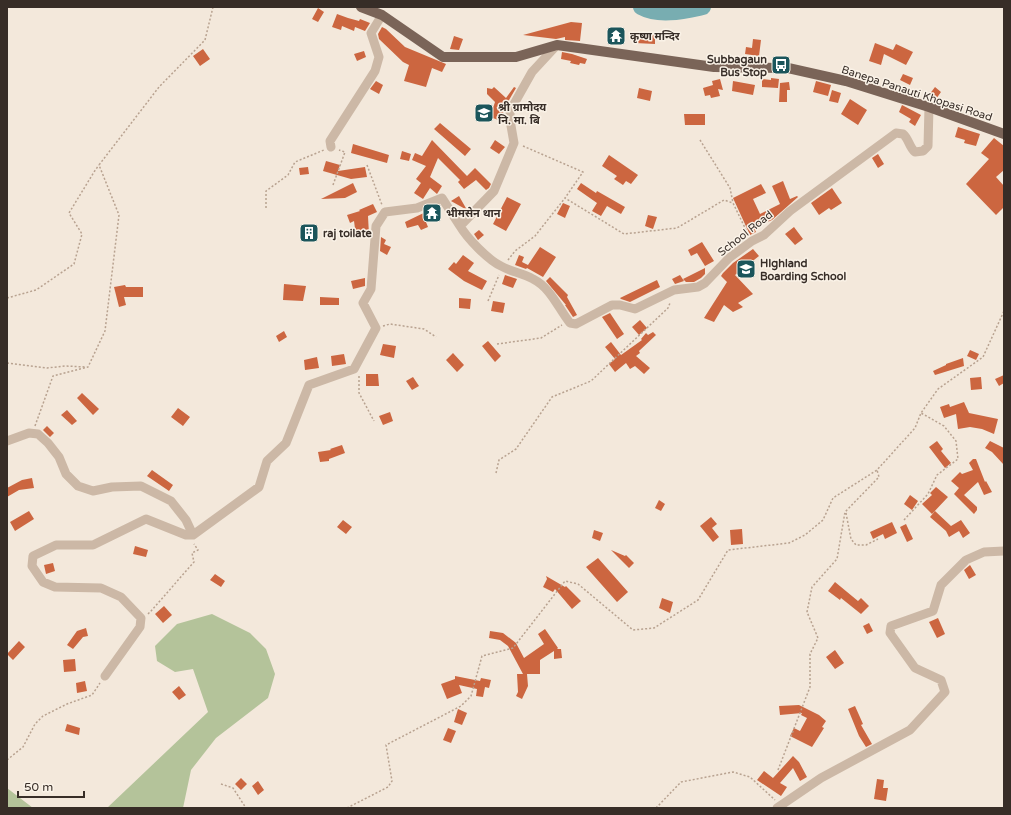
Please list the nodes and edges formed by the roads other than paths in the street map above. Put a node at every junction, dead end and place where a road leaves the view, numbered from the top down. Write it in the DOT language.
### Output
graph roads {
  1 [pos="361,7"];
  2 [pos="382,15"];
  3 [pos="557,45"];
  4 [pos="929,107"];
  5 [pos="1004,134"];
  6 [pos="331,147"];
  7 [pos="460,226"];
  8 [pos="7,441"];
  9 [pos="190,535"];
  10 [pos="1004,551"];
  11 [pos="105,676"];
  12 [pos="779,807"];
  1 -- 2 [label="main road, Banepa Panauti Khopasi Road"];
  2 -- 3 [label="main road, Banepa Panauti Khopasi Road"];
  2 -- 6 [label="street"];
  3 -- 4 [label="main road, Banepa Panauti Khopasi Road"];
  3 -- 7 [label="street"];
  4 -- 5 [label="main road, Banepa Panauti Khopasi Road"];
  4 -- 7 [label="street, School Road"];
  7 -- 9 [label="street"];
  8 -- 9 [label="street"];
  9 -- 11 [label="street"];
  10 -- 12 [label="street"];
}
